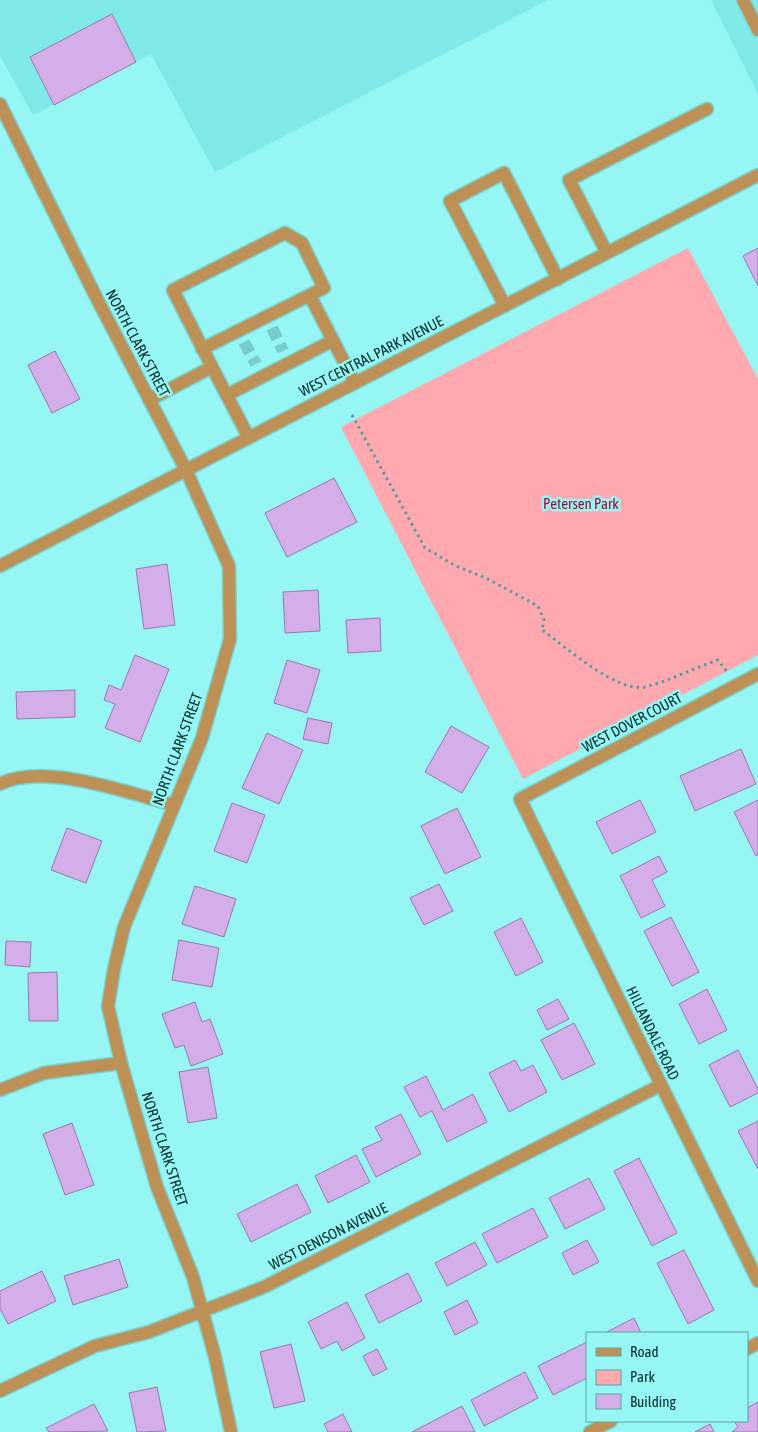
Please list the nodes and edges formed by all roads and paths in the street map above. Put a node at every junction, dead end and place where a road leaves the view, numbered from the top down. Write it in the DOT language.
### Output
graph roads {
  1 [pos="743,0"];
  2 [pos="758,30"];
  3 [pos="0,104"];
  4 [pos="708,109"];
  5 [pos="758,175"];
  6 [pos="607,253"];
  7 [pos="558,279"];
  8 [pos="310,296"];
  9 [pos="505,306"];
  10 [pos="332,341"];
  11 [pos="202,349"];
  12 [pos="283,351"];
  13 [pos="289,363"];
  14 [pos="256,364"];
  15 [pos="212,367"];
  16 [pos="263,376"];
  17 [pos="355,383"];
  18 [pos="227,395"];
  19 [pos="149,400"];
  20 [pos="352,415"];
  21 [pos="249,438"];
  22 [pos="186,470"];
  23 [pos="0,566"];
  24 [pos="758,674"];
  25 [pos="736,685"];
  26 [pos="0,784"];
  27 [pos="520,799"];
  28 [pos="174,805"];
  29 [pos="121,1063"];
  30 [pos="661,1085"];
  31 [pos="0,1090"];
  32 [pos="758,1281"];
  33 [pos="203,1313"];
  34 [pos="0,1391"];
  35 [pos="609,1422"];
  36 [pos="230,1432"];
  37 [pos="590,1432"];
  1 -- 2 [label="street"];
  3 -- 19 [label="street, NORTH CLARK STREET"];
  4 -- 6 [label="street"];
  5 -- 6 [label="street, WEST CENTRAL PARK AVENUE"];
  6 -- 7 [label="street, WEST CENTRAL PARK AVENUE"];
  7 -- 9 [label="street, WEST CENTRAL PARK AVENUE"];
  7 -- 9 [label="street"];
  8 -- 10 [label="street"];
  8 -- 11 [label="street"];
  8 -- 11 [label="street"];
  9 -- 17 [label="street, WEST CENTRAL PARK AVENUE"];
  10 -- 13 [label="street"];
  10 -- 17 [label="street"];
  11 -- 15 [label="street"];
  12 -- 13 [label="street"];
  13 -- 16 [label="street"];
  14 -- 16 [label="street"];
  15 -- 18 [label="street"];
  15 -- 19 [label="street"];
  16 -- 18 [label="street"];
  17 -- 21 [label="street, WEST CENTRAL PARK AVENUE"];
  18 -- 21 [label="street"];
  19 -- 22 [label="street, NORTH CLARK STREET"];
  20 -- 25 [label="path"];
  21 -- 22 [label="street, WEST CENTRAL PARK AVENUE"];
  22 -- 23 [label="street, WEST CENTRAL PARK AVENUE"];
  22 -- 28 [label="street, NORTH CLARK STREET"];
  24 -- 25 [label="street, WEST DOVER COURT"];
  25 -- 27 [label="street, WEST DOVER COURT"];
  26 -- 28 [label="street"];
  27 -- 30 [label="street, HILLANDALE ROAD"];
  28 -- 29 [label="street, NORTH CLARK STREET"];
  29 -- 31 [label="street"];
  29 -- 33 [label="street, NORTH CLARK STREET"];
  30 -- 32 [label="street, HILLANDALE ROAD"];
  30 -- 33 [label="street, WEST DENISON AVENUE"];
  33 -- 34 [label="street, WEST DENISON AVENUE"];
  33 -- 36 [label="street, NORTH CLARK STREET"];
  35 -- 37 [label="street"];
}
